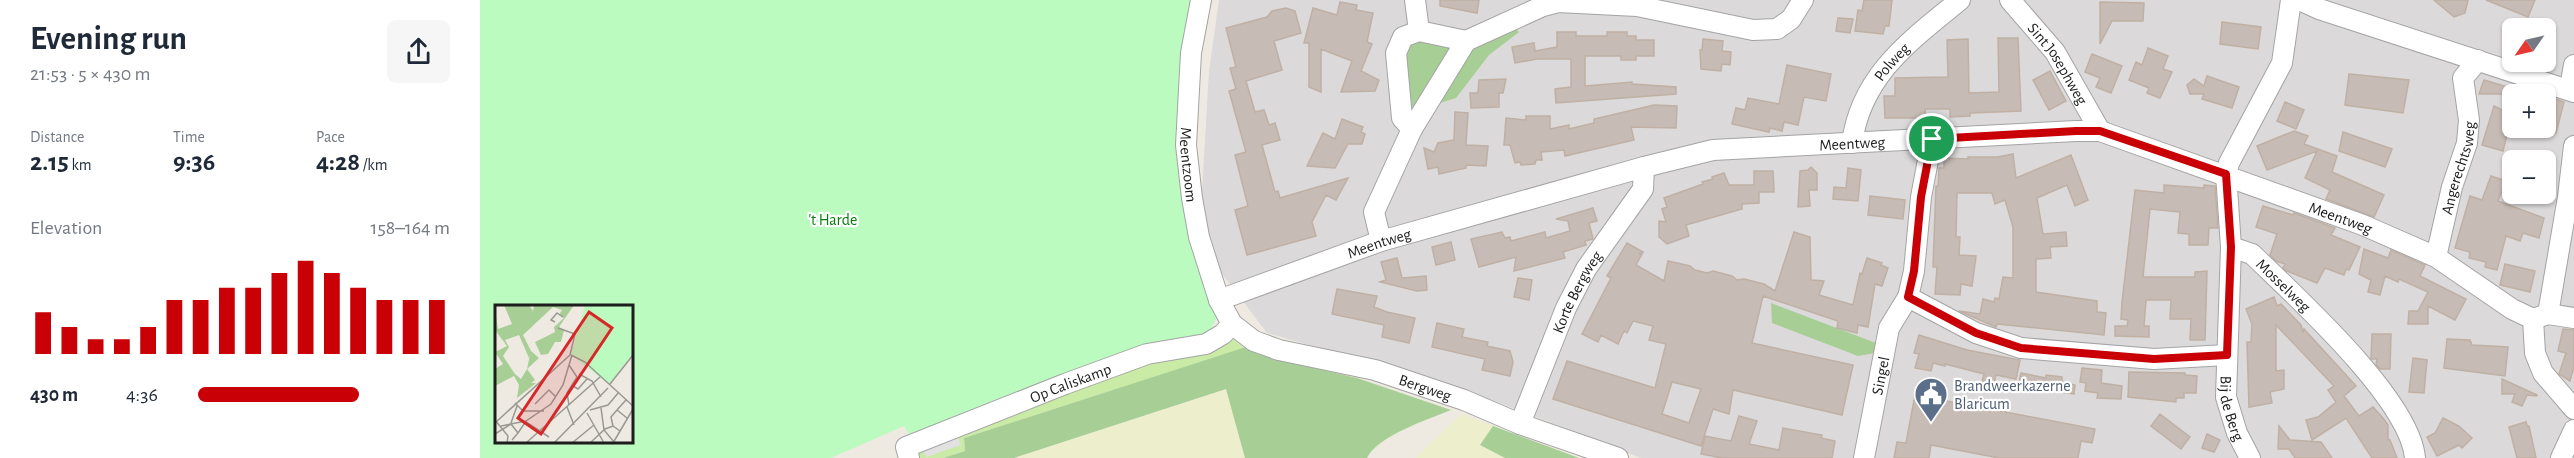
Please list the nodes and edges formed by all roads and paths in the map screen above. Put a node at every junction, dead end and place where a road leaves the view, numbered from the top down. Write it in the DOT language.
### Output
graph roads {
  1 [pos="1201,0"];
  2 [pos="1415,0"];
  3 [pos="1803,0"];
  4 [pos="1960,0"];
  5 [pos="2010,0"];
  6 [pos="2290,0"];
  7 [pos="2299,0"];
  8 [pos="1636,3"];
  9 [pos="1419,31"];
  10 [pos="1466,40"];
  11 [pos="2444,50"];
  12 [pos="2478,60"];
  13 [pos="2574,65"];
  14 [pos="2463,78"];
  15 [pos="2574,92"];
  16 [pos="1412,129"];
  17 [pos="2100,131"];
  18 [pos="1932,139"];
  19 [pos="1852,143"];
  20 [pos="2574,149"];
  21 [pos="1644,167"];
  22 [pos="2226,174"];
  23 [pos="1381,241"];
  24 [pos="2231,247"];
  25 [pos="2436,257"];
  26 [pos="1908,297"];
  27 [pos="1219,300"];
  28 [pos="2541,317"];
  29 [pos="2574,318"];
  30 [pos="1232,324"];
  31 [pos="2227,355"];
  32 [pos="2574,409"];
  33 [pos="1520,424"];
  34 [pos="2574,430"];
  35 [pos="908,453"];
  36 [pos="1618,458"];
  37 [pos="1864,458"];
  38 [pos="2250,458"];
  39 [pos="2415,458"];
  40 [pos="2561,458"];
  1 -- 27 [label="street, Meentzoom"];
  2 -- 9 [label="street"];
  3 -- 8 [label="street"];
  4 -- 19 [label="street, Polweg"];
  5 -- 17 [label="street, Sint Josephweg"];
  6 -- 22 [label="street"];
  7 -- 11 [label="street"];
  8 -- 10 [label="street"];
  9 -- 10 [label="street"];
  9 -- 16 [label="street"];
  10 -- 16 [label="street"];
  11 -- 12 [label="street"];
  11 -- 14 [label="street, Angerechtsweg"];
  12 -- 14 [label="street"];
  12 -- 15 [label="street"];
  13 -- 15 [label="street"];
  14 -- 25 [label="street, Angerechtsweg"];
  16 -- 23 [label="street"];
  17 -- 18 [label="street, Meentweg"];
  17 -- 22 [label="street, Meentweg"];
  18 -- 19 [label="street, Meentweg"];
  18 -- 26 [label="street, Singel"];
  19 -- 21 [label="street, Meentweg"];
  20 -- 28 [label="street"];
  21 -- 23 [label="street, Meentweg"];
  21 -- 33 [label="street, Korte Bergweg"];
  22 -- 24 [label="street"];
  22 -- 25 [label="street, Meentweg"];
  23 -- 27 [label="street, Meentweg"];
  24 -- 31 [label="street, Bij de Berg"];
  24 -- 39 [label="street, Mosselweg"];
  25 -- 28 [label="street, Meentweg"];
  26 -- 31 [label="street"];
  26 -- 37 [label="street, Singel"];
  27 -- 30 [label="street, Meentzoom"];
  28 -- 29 [label="street, Meentweg"];
  28 -- 32 [label="street"];
  30 -- 33 [label="street, Bergweg"];
  30 -- 35 [label="street, Op Caliskamp"];
  31 -- 38 [label="street, Bij de Berg"];
  33 -- 36 [label="street, Bergweg"];
  34 -- 40 [label="street"];
}
